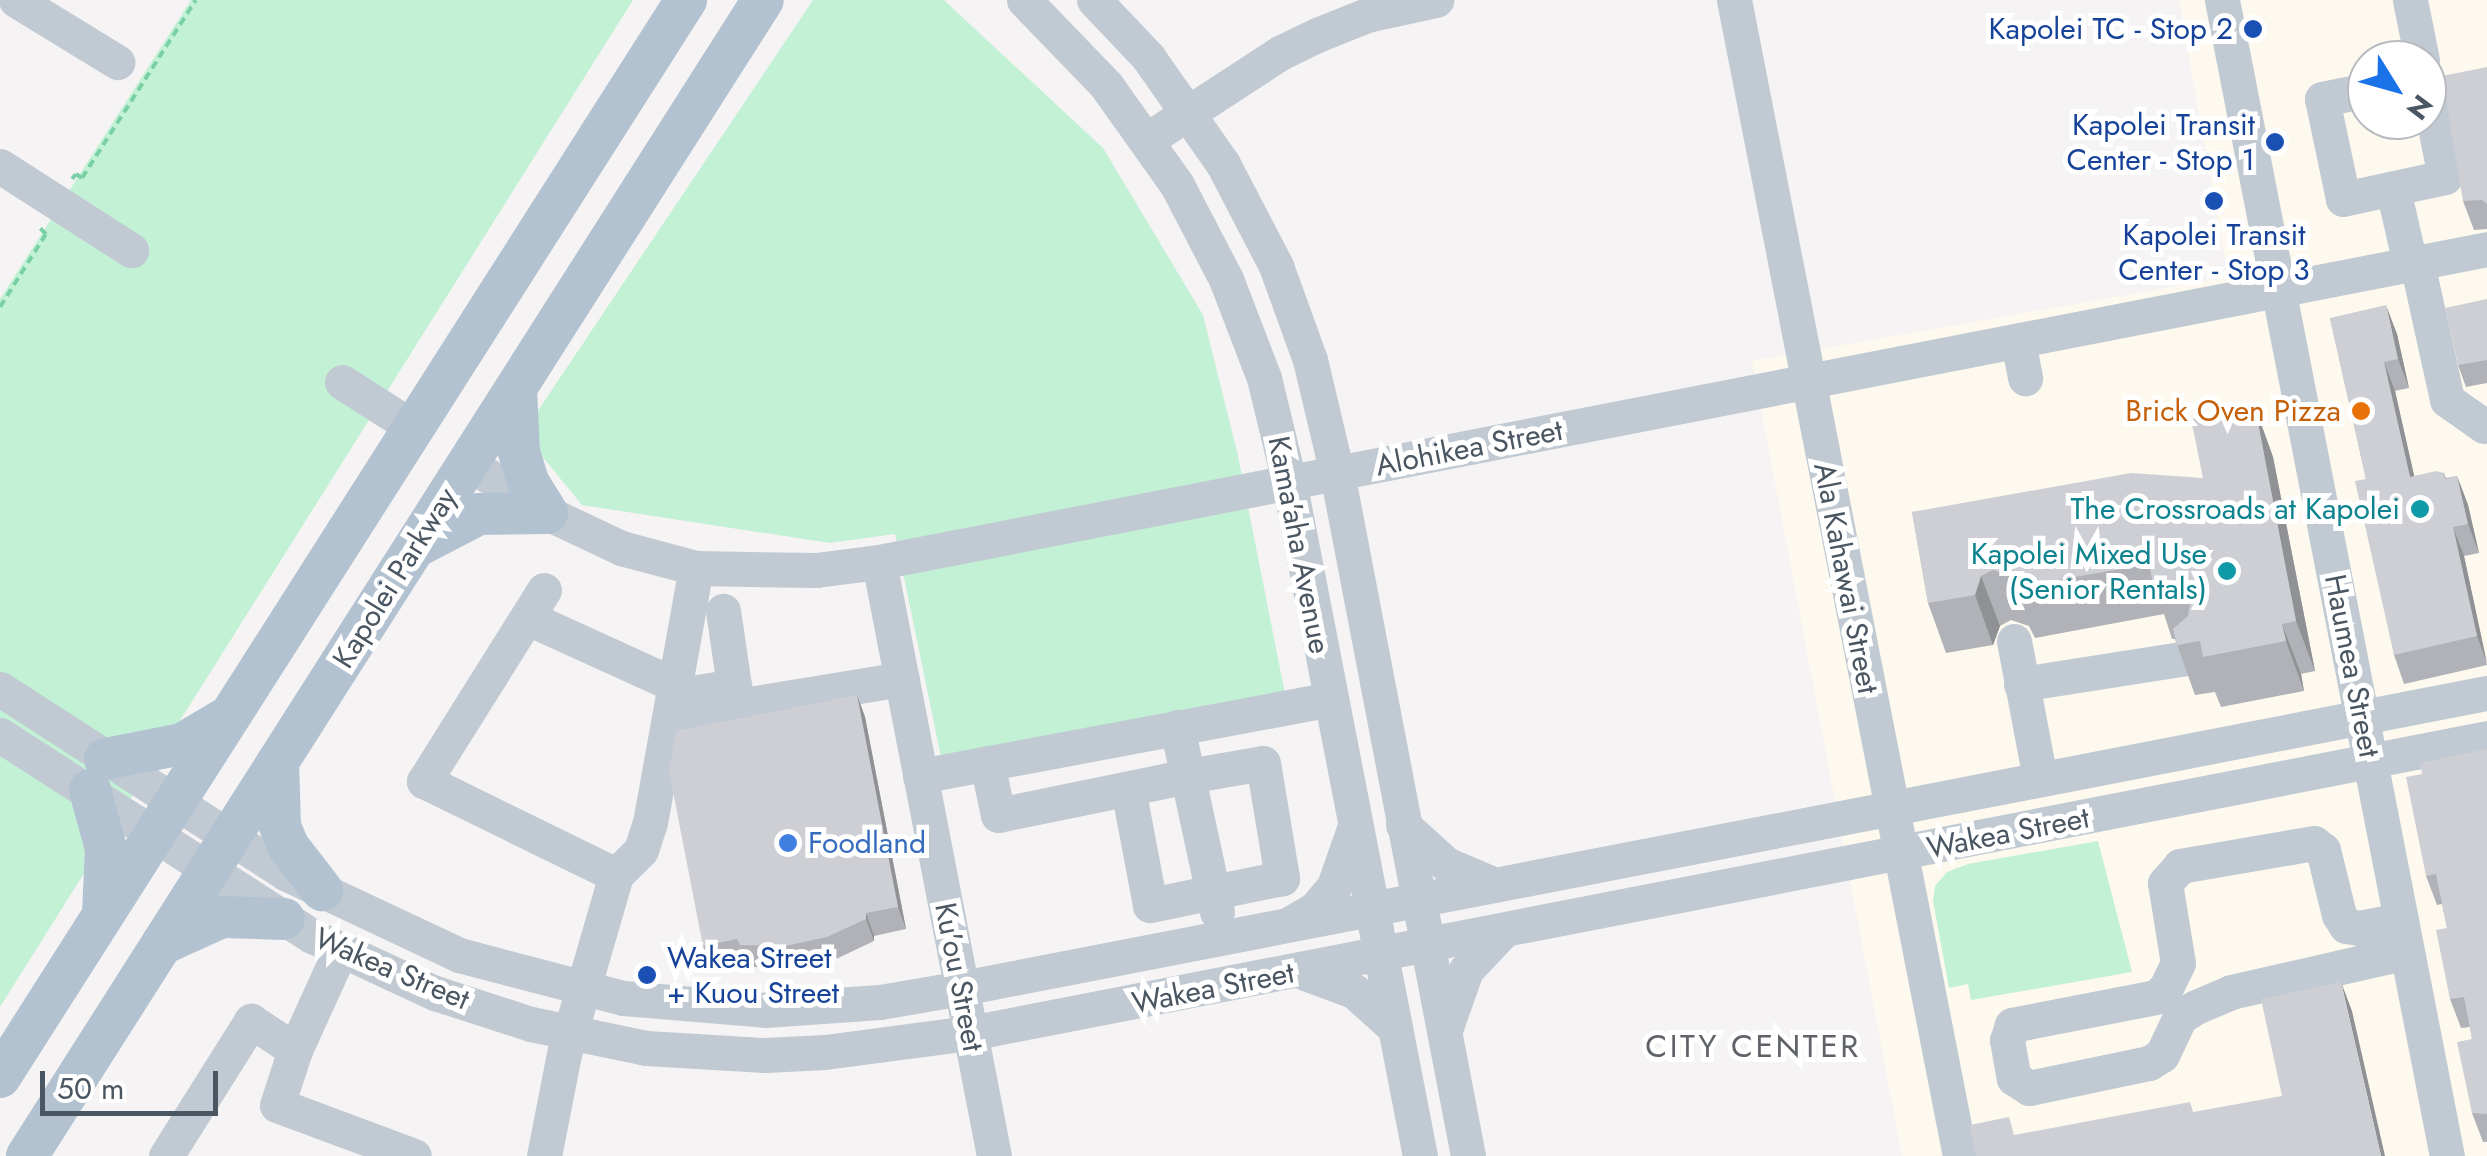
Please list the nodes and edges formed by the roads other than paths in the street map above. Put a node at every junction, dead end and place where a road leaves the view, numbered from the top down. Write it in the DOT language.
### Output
graph roads {
  1 [pos="686,0"];
  2 [pos="763,0"];
  3 [pos="1024,0"];
  4 [pos="1094,0"];
  5 [pos="1436,0"];
  6 [pos="1734,0"];
  7 [pos="2222,0"];
  8 [pos="2410,0"];
  9 [pos="25,2"];
  10 [pos="1366,7"];
  11 [pos="2418,40"];
  12 [pos="118,62"];
  13 [pos="2347,94"];
  14 [pos="1190,111"];
  15 [pos="1148,139"];
  16 [pos="2438,140"];
  17 [pos="0,166"];
  18 [pos="2394,189"];
  19 [pos="2487,249"];
  20 [pos="130,250"];
  21 [pos="2413,263"];
  22 [pos="2278,287"];
  23 [pos="2008,343"];
  24 [pos="2015,380"];
  25 [pos="1808,381"];
  26 [pos="342,382"];
  27 [pos="516,389"];
  28 [pos="414,428"];
  29 [pos="2486,430"];
  30 [pos="468,462"];
  31 [pos="1337,473"];
  32 [pos="1289,482"];
  33 [pos="547,513"];
  34 [pos="414,548"];
  35 [pos="879,562"];
  36 [pos="696,568"];
  37 [pos="722,611"];
  38 [pos="2014,641"];
  39 [pos="2188,658"];
  40 [pos="902,679"];
  41 [pos="2021,684"];
  42 [pos="0,689"];
  43 [pos="2487,693"];
  44 [pos="673,698"];
  45 [pos="1330,699"];
  46 [pos="230,715"];
  47 [pos="2362,718"];
  48 [pos="1178,728"];
  49 [pos="0,734"];
  50 [pos="2487,738"];
  51 [pos="278,762"];
  52 [pos="2370,762"];
  53 [pos="987,763"];
  54 [pos="93,772"];
  55 [pos="920,776"];
  56 [pos="1188,776"];
  57 [pos="2040,779"];
  58 [pos="1128,789"];
  59 [pos="1891,809"];
  60 [pos="165,819"];
  61 [pos="1356,824"];
  62 [pos="1403,824"];
  63 [pos="220,854"];
  64 [pos="1899,854"];
  65 [pos="616,874"];
  66 [pos="1495,885"];
  67 [pos="322,890"];
  68 [pos="1213,891"];
  69 [pos="1418,901"];
  70 [pos="1372,910"];
  71 [pos="102,916"];
  72 [pos="284,919"];
  73 [pos="1282,928"];
  74 [pos="1502,932"];
  75 [pos="2404,936"];
  76 [pos="1224,939"];
  77 [pos="162,944"];
  78 [pos="1427,947"];
  79 [pos="340,950"];
  80 [pos="1381,956"];
  81 [pos="1300,972"];
  82 [pos="962,988"];
  83 [pos="582,991"];
  84 [pos="1395,1028"];
  85 [pos="1444,1033"];
  86 [pos="570,1034"];
  87 [pos="970,1034"];
  88 [pos="295,1050"];
  89 [pos="0,1077"];
  90 [pos="27,1156"];
  91 [pos="166,1156"];
  92 [pos="414,1156"];
  93 [pos="544,1156"];
  94 [pos="994,1156"];
  95 [pos="1420,1156"];
  96 [pos="1468,1156"];
  97 [pos="1960,1156"];
  98 [pos="2447,1156"];
  1 -- 28 [label="main road"];
  2 -- 27 [label="main road, Kapolei Parkway"];
  3 -- 15 [label="street, Kama'aha Avenue"];
  4 -- 14 [label="street, Kama'aha Avenue"];
  5 -- 10 [label="street"];
  6 -- 25 [label="street, Ala Kahawai Street"];
  7 -- 22 [label="street, Haumea Street"];
  8 -- 11 [label="street"];
  9 -- 12 [label="street"];
  10 -- 14 [label="street"];
  13 -- 18 [label="street"];
  14 -- 15 [label="street"];
  14 -- 31 [label="street, Kama'aha Avenue"];
  15 -- 32 [label="street, Kama'aha Avenue"];
  16 -- 18 [label="street"];
  17 -- 20 [label="street"];
  18 -- 21 [label="street"];
  19 -- 21 [label="street, Alohikea Street"];
  21 -- 22 [label="street, Alohikea Street"];
  21 -- 29 [label="street"];
  22 -- 23 [label="street, Alohikea Street"];
  22 -- 47 [label="street, Haumea Street"];
  23 -- 24 [label="street"];
  23 -- 25 [label="street, Alohikea Street"];
  25 -- 31 [label="street, Alohikea Street"];
  25 -- 59 [label="street, Ala Kahawai Street"];
  26 -- 28 [label="street"];
  27 -- 30 [label="main road, Kapolei Parkway"];
  27 -- 33 [label="main road"];
  28 -- 30 [label="main road"];
  28 -- 46 [label="main road"];
  30 -- 33 [label="street, Alohikea Street"];
  30 -- 34 [label="main road, Kapolei Parkway"];
  31 -- 32 [label="street, Alohikea Street"];
  31 -- 62 [label="street, Kama'aha Avenue"];
  32 -- 35 [label="street, Alohikea Street"];
  32 -- 45 [label="street, Kama'aha Avenue"];
  33 -- 34 [label="main road"];
  33 -- 36 [label="street, Alohikea Street"];
  34 -- 51 [label="main road, Kapolei Parkway"];
  35 -- 36 [label="street, Alohikea Street"];
  35 -- 40 [label="street, Ku'ou Street"];
  36 -- 44 [label="street"];
  37 -- 44 [label="street"];
  38 -- 41 [label="street"];
  39 -- 41 [label="street"];
  40 -- 44 [label="street"];
  40 -- 55 [label="street, Ku'ou Street"];
  41 -- 57 [label="street"];
  42 -- 54 [label="street, Wakea Street"];
  43 -- 47 [label="street, Wakea Street"];
  44 -- 65 [label="street"];
  44 -- 65 [label="street"];
  45 -- 48 [label="street"];
  45 -- 61 [label="street, Kama'aha Avenue"];
  46 -- 54 [label="main road"];
  46 -- 60 [label="main road"];
  47 -- 52 [label="street, Haumea Street"];
  47 -- 57 [label="street, Wakea Street"];
  48 -- 53 [label="street"];
  48 -- 56 [label="street"];
  49 -- 54 [label="street, Wakea Street"];
  50 -- 52 [label="street, Wakea Street"];
  51 -- 63 [label="main road, Kapolei Parkway"];
  51 -- 67 [label="main road"];
  52 -- 64 [label="street, Wakea Street"];
  52 -- 75 [label="street, Haumea Street"];
  53 -- 55 [label="street"];
  53 -- 58 [label="street"];
  54 -- 60 [label="street, Wakea Street"];
  54 -- 71 [label="main road"];
  55 -- 82 [label="street, Ku'ou Street"];
  56 -- 58 [label="street"];
  56 -- 68 [label="street"];
  56 -- 68 [label="street"];
  57 -- 59 [label="street, Wakea Street"];
  58 -- 68 [label="street"];
  59 -- 64 [label="street, Ala Kahawai Street"];
  59 -- 66 [label="street, Wakea Street"];
  60 -- 63 [label="street, Wakea Street"];
  60 -- 71 [label="main road"];
  61 -- 70 [label="street, Kama'aha Avenue"];
  61 -- 73 [label="street"];
  62 -- 66 [label="street"];
  62 -- 69 [label="street, Kama'aha Avenue"];
  63 -- 67 [label="street, Wakea Street"];
  63 -- 72 [label="street, Wakea Street"];
  63 -- 77 [label="main road, Kapolei Parkway"];
  64 -- 74 [label="street, Wakea Street"];
  64 -- 97 [label="street, Ala Kahawai Street"];
  65 -- 83 [label="street"];
  66 -- 69 [label="street, Wakea Street"];
  67 -- 83 [label="street, Wakea Street"];
  68 -- 76 [label="street"];
  69 -- 70 [label="street, Wakea Street"];
  69 -- 78 [label="street, Kama'aha Avenue"];
  70 -- 73 [label="street, Wakea Street"];
  70 -- 80 [label="street, Kama'aha Avenue"];
  71 -- 89 [label="main road"];
  72 -- 77 [label="main road"];
  72 -- 79 [label="street, Wakea Street"];
  73 -- 76 [label="street, Wakea Street"];
  74 -- 78 [label="street, Wakea Street"];
  74 -- 85 [label="street"];
  75 -- 75 [label="street"];
  75 -- 98 [label="street, Haumea Street"];
  76 -- 82 [label="street, Wakea Street"];
  77 -- 90 [label="main road, Kapolei Parkway"];
  78 -- 80 [label="street, Wakea Street"];
  78 -- 85 [label="street, Kama'aha Avenue"];
  79 -- 86 [label="street, Wakea Street"];
  79 -- 88 [label="street"];
  80 -- 81 [label="street, Wakea Street"];
  80 -- 84 [label="street, Kama'aha Avenue"];
  81 -- 84 [label="street"];
  81 -- 87 [label="street, Wakea Street"];
  82 -- 83 [label="street, Wakea Street"];
  82 -- 87 [label="street, Ku'ou Street"];
  83 -- 86 [label="street"];
  84 -- 95 [label="street, Kama'aha Avenue"];
  85 -- 96 [label="street, Kama'aha Avenue"];
  86 -- 87 [label="street, Wakea Street"];
  86 -- 93 [label="street"];
  87 -- 94 [label="street, Ku'ou Street"];
  88 -- 91 [label="street"];
  88 -- 92 [label="street"];
}
